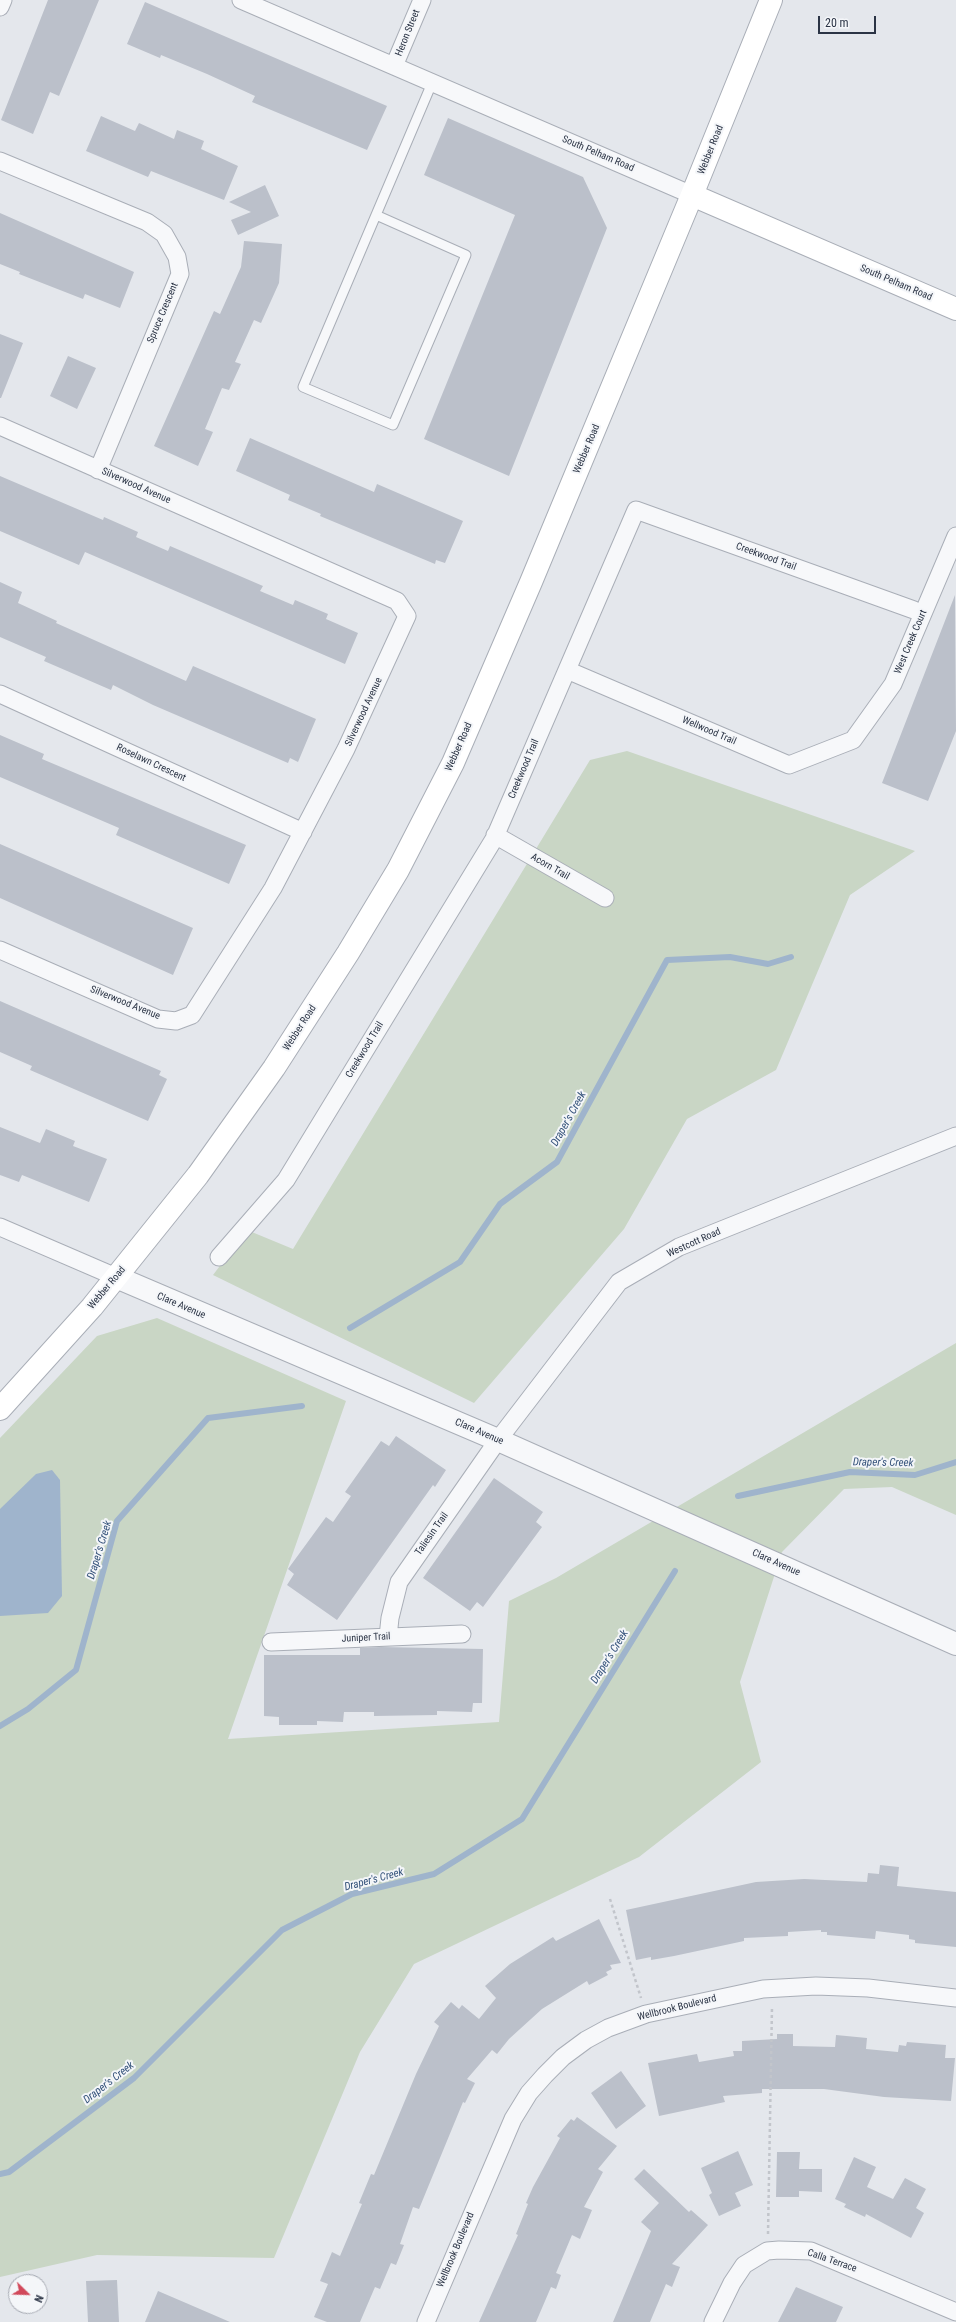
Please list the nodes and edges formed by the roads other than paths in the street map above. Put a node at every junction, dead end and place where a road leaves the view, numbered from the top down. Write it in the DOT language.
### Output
graph roads {
  1 [pos="3,0"];
  2 [pos="241,0"];
  3 [pos="422,0"];
  4 [pos="771,0"];
  5 [pos="0,7"];
  6 [pos="394,66"];
  7 [pos="432,82"];
  8 [pos="0,161"];
  9 [pos="692,195"];
  10 [pos="376,215"];
  11 [pos="956,308"];
  12 [pos="0,426"];
  13 [pos="98,470"];
  14 [pos="956,536"];
  15 [pos="914,610"];
  16 [pos="567,670"];
  17 [pos="0,694"];
  18 [pos="853,740"];
  19 [pos="303,832"];
  20 [pos="495,835"];
  21 [pos="605,898"];
  22 [pos="0,950"];
  23 [pos="956,1136"];
  24 [pos="0,1227"];
  25 [pos="219,1257"];
  26 [pos="116,1277"];
  27 [pos="0,1409"];
  28 [pos="498,1440"];
  29 [pos="462,1634"];
  30 [pos="388,1637"];
  31 [pos="271,1642"];
  32 [pos="956,1644"];
  33 [pos="956,1998"];
  34 [pos="956,2312"];
  35 [pos="426,2322"];
  36 [pos="713,2322"];
  1 -- 5 [label="street"];
  2 -- 6 [label="street, South Pelham Road"];
  3 -- 6 [label="street, Heron Street"];
  4 -- 9 [label="main road, Webber Road"];
  6 -- 7 [label="street, South Pelham Road"];
  7 -- 9 [label="street, South Pelham Road"];
  7 -- 10 [label="lane"];
  8 -- 13 [label="street, Spruce Crescent"];
  9 -- 11 [label="main road, South Pelham Road"];
  9 -- 26 [label="main road, Webber Road"];
  10 -- 10 [label="lane"];
  12 -- 13 [label="street, Silverwood Avenue"];
  13 -- 19 [label="street, Silverwood Avenue"];
  14 -- 18 [label="street, West Creek Court"];
  15 -- 16 [label="street, Creekwood Trail"];
  16 -- 18 [label="street, Wellwood Trail"];
  16 -- 20 [label="street, Creekwood Trail"];
  17 -- 19 [label="street, Roselawn Crescent"];
  19 -- 22 [label="street, Silverwood Avenue"];
  20 -- 21 [label="street, Acorn Trail"];
  20 -- 25 [label="street, Creekwood Trail"];
  23 -- 28 [label="street, Westcott Road"];
  24 -- 26 [label="street, Clare Avenue"];
  26 -- 27 [label="main road, Webber Road"];
  26 -- 28 [label="street, Clare Avenue"];
  28 -- 30 [label="street, Taliesin Trail"];
  28 -- 32 [label="street, Clare Avenue"];
  29 -- 30 [label="street, Juniper Trail"];
  30 -- 31 [label="street, Juniper Trail"];
  33 -- 35 [label="street, Wellbrook Boulevard"];
  34 -- 36 [label="street, Calla Terrace"];
}
